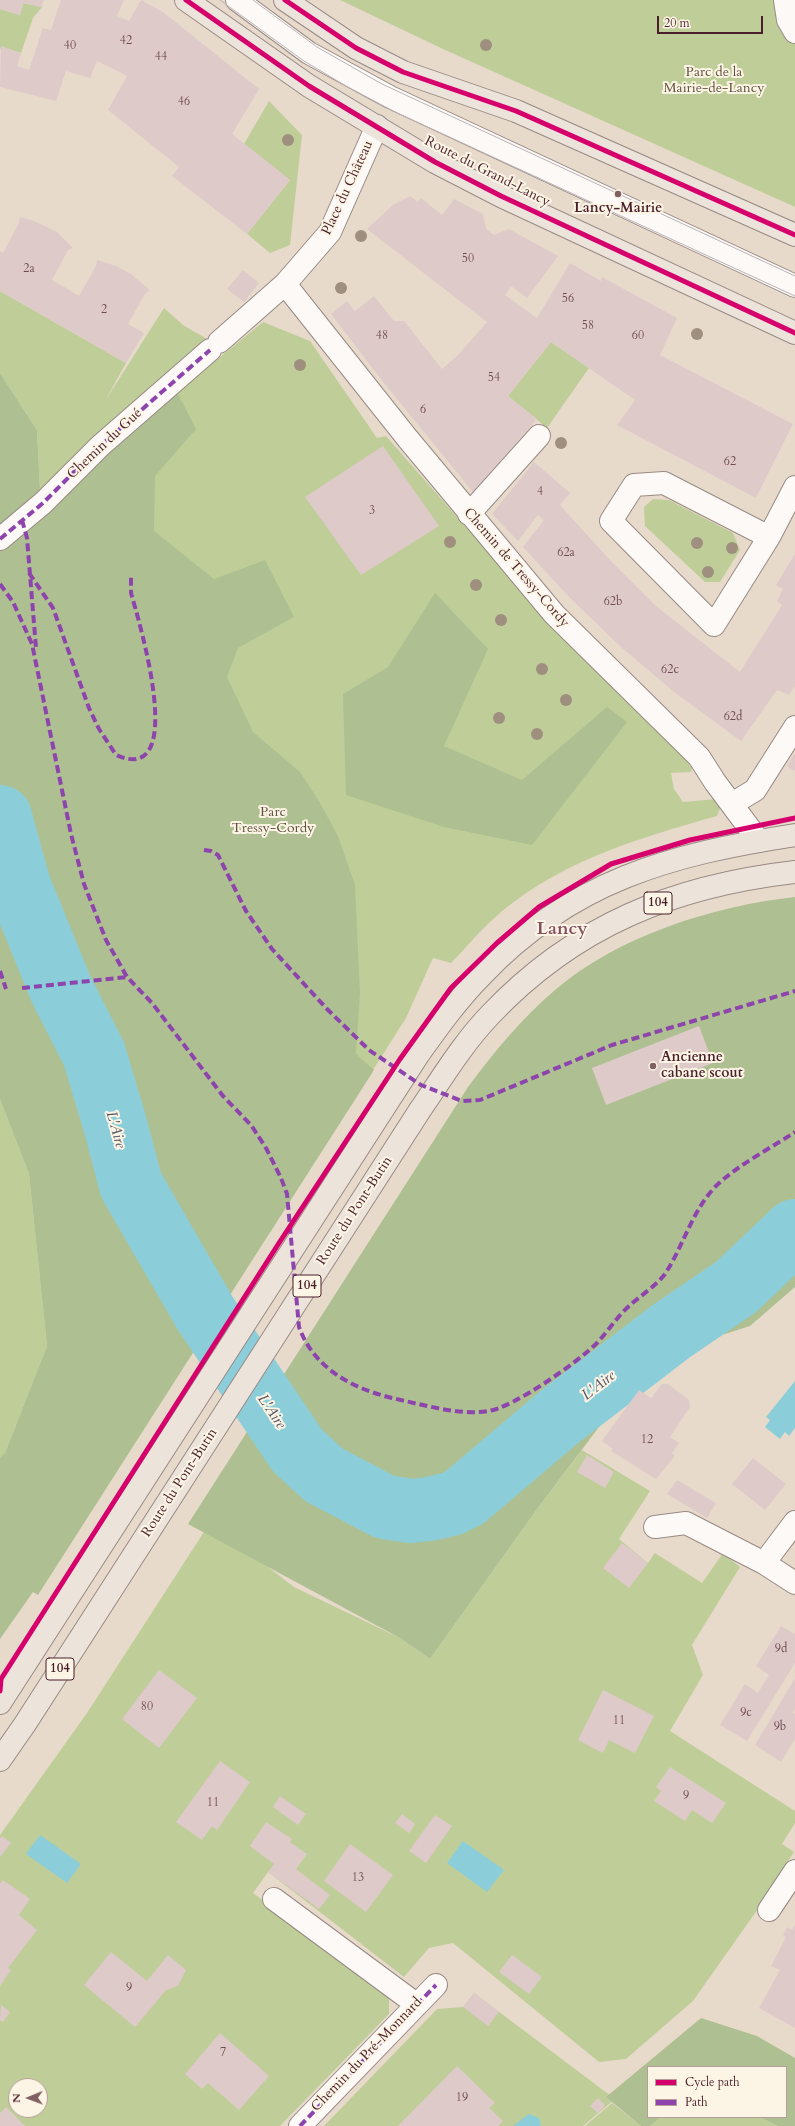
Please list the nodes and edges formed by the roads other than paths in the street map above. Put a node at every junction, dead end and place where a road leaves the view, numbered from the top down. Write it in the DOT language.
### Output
graph roads {
  1 [pos="186,0"];
  2 [pos="237,0"];
  3 [pos="285,0"];
  4 [pos="785,0"];
  5 [pos="795,32"];
  6 [pos="377,126"];
  7 [pos="795,235"];
  8 [pos="285,284"];
  9 [pos="795,286"];
  10 [pos="795,333"];
  11 [pos="539,436"];
  12 [pos="795,487"];
  13 [pos="469,514"];
  14 [pos="769,537"];
  15 [pos="0,539"];
  16 [pos="795,727"];
  17 [pos="732,804"];
  18 [pos="795,835"];
  19 [pos="760,841"];
  20 [pos="795,872"];
  21 [pos="795,1522"];
  22 [pos="655,1527"];
  23 [pos="764,1563"];
  24 [pos="795,1583"];
  25 [pos="0,1703"];
  26 [pos="0,1760"];
  27 [pos="795,1871"];
  28 [pos="274,1899"];
  29 [pos="769,1910"];
  30 [pos="436,1985"];
  31 [pos="416,2004"];
  32 [pos="300,2126"];
  1 -- 6 [label="main road, Route du Grand-Lancy"];
  2 -- 9 [label="street"];
  3 -- 7 [label="main road"];
  4 -- 5 [label="street"];
  6 -- 8 [label="street, Place du Château"];
  6 -- 10 [label="main road, Route du Grand-Lancy"];
  8 -- 13 [label="street, Chemin de Tressy-Cordy"];
  8 -- 15 [label="street, Chemin du Gué"];
  11 -- 13 [label="street"];
  12 -- 14 [label="street"];
  13 -- 17 [label="street, Chemin de Tressy-Cordy"];
  14 -- 14 [label="street"];
  16 -- 17 [label="street"];
  17 -- 19 [label="street, Chemin de Tressy-Cordy"];
  18 -- 19 [label="main road, 104"];
  19 -- 25 [label="main road, 104"];
  20 -- 26 [label="main road, Route du Pont-Butin / 104"];
  21 -- 23 [label="street"];
  22 -- 23 [label="street"];
  23 -- 24 [label="street"];
  27 -- 29 [label="street"];
  28 -- 31 [label="street"];
  30 -- 31 [label="street, Chemin du Pré-Monnard"];
  31 -- 32 [label="street, Chemin du Pré-Monnard"];
}
